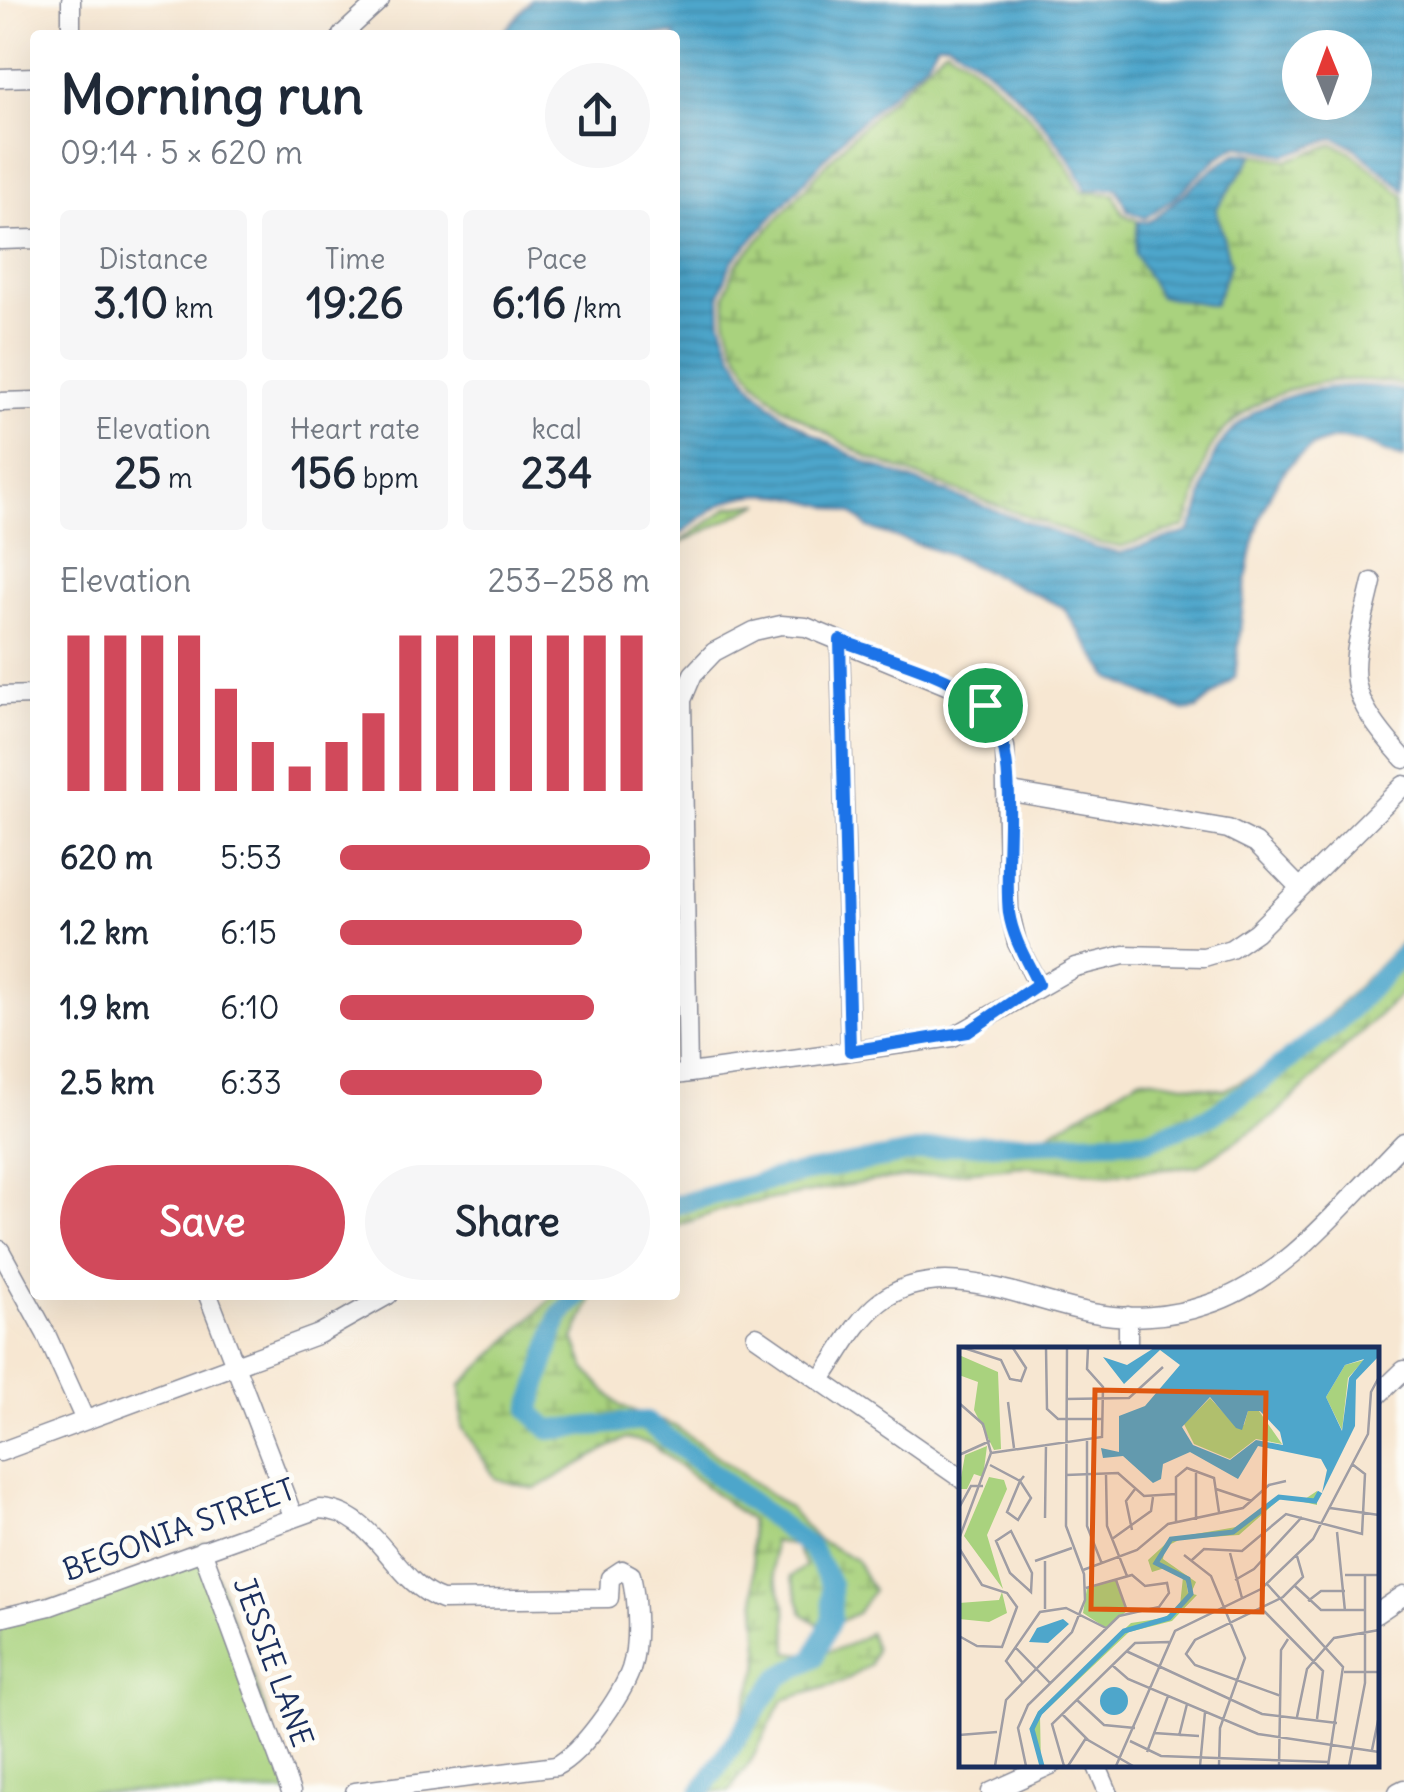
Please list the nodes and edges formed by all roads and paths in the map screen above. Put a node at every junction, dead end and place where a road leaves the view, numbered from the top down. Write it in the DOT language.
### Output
graph roads {
  1 [pos="70,0"];
  2 [pos="380,0"];
  3 [pos="71,30"];
  4 [pos="347,30"];
  5 [pos="30,77"];
  6 [pos="0,78"];
  7 [pos="30,239"];
  8 [pos="0,240"];
  9 [pos="30,401"];
  10 [pos="0,402"];
  11 [pos="1372,582"];
  12 [pos="840,640"];
  13 [pos="30,695"];
  14 [pos="0,696"];
  15 [pos="680,712"];
  16 [pos="1404,759"];
  17 [pos="1404,785"];
  18 [pos="1006,791"];
  19 [pos="1300,888"];
  20 [pos="680,958"];
  21 [pos="1038,984"];
  22 [pos="850,1051"];
  23 [pos="681,1074"];
  24 [pos="1404,1142"];
  25 [pos="0,1250"];
  26 [pos="210,1300"];
  27 [pos="379,1300"];
  28 [pos="1128,1316"];
  29 [pos="756,1336"];
  30 [pos="1128,1347"];
  31 [pos="237,1364"];
  32 [pos="1404,1370"];
  33 [pos="820,1381"];
  34 [pos="1379,1394"];
  35 [pos="85,1420"];
  36 [pos="0,1452"];
  37 [pos="959,1478"];
  38 [pos="293,1516"];
  39 [pos="202,1550"];
  40 [pos="1404,1595"];
  41 [pos="1379,1612"];
  42 [pos="0,1618"];
  43 [pos="1046,1767"];
  44 [pos="1097,1767"];
  45 [pos="292,1792"];
  46 [pos="355,1792"];
  47 [pos="990,1792"];
  48 [pos="1108,1792"];
  1 -- 3 [label="street"];
  2 -- 4 [label="street"];
  5 -- 6 [label="street"];
  7 -- 8 [label="street"];
  9 -- 10 [label="street"];
  11 -- 16 [label="street"];
  12 -- 15 [label="street"];
  12 -- 18 [label="street"];
  12 -- 22 [label="street"];
  13 -- 14 [label="street"];
  17 -- 19 [label="street"];
  18 -- 19 [label="street"];
  18 -- 21 [label="street"];
  19 -- 21 [label="street"];
  20 -- 23 [label="street"];
  21 -- 22 [label="street"];
  22 -- 23 [label="street"];
  24 -- 28 [label="street"];
  25 -- 35 [label="street"];
  26 -- 31 [label="street"];
  27 -- 31 [label="street"];
  28 -- 30 [label="street"];
  28 -- 33 [label="street"];
  29 -- 33 [label="street"];
  31 -- 35 [label="street"];
  31 -- 38 [label="street"];
  32 -- 34 [label="street"];
  33 -- 37 [label="street"];
  35 -- 36 [label="street"];
  38 -- 39 [label="street, BEGONIA STREET"];
  38 -- 46 [label="street, BEGONIA STREET"];
  39 -- 42 [label="street, BEGONIA STREET"];
  39 -- 45 [label="street, JESSIE LANE"];
  40 -- 41 [label="street"];
  43 -- 47 [label="street"];
  44 -- 48 [label="street"];
}
